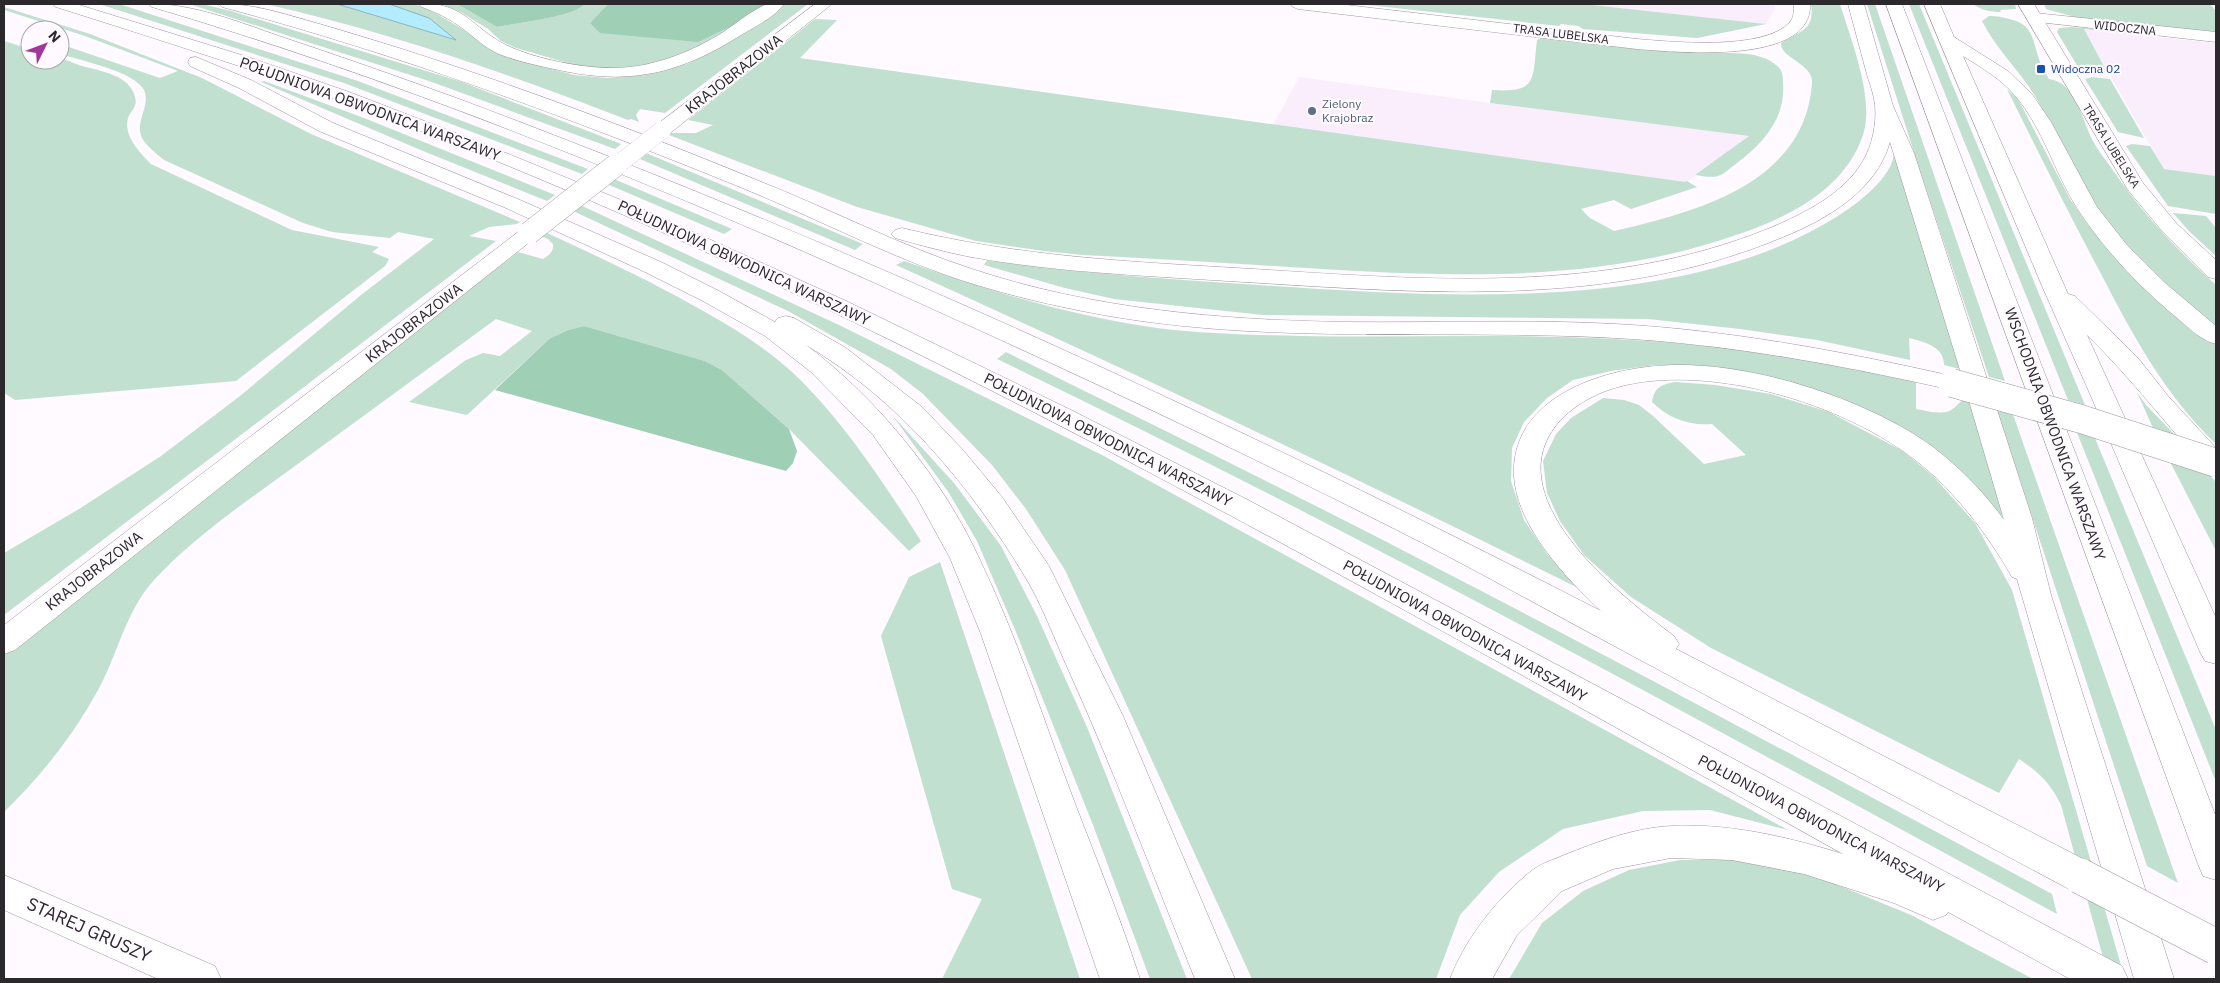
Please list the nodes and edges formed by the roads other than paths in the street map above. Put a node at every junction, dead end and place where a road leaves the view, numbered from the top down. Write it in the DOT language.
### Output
graph roads {
  1 [pos="56,4"];
  2 [pos="61,4"];
  3 [pos="157,4"];
  4 [pos="227,4"];
  5 [pos="427,4"];
  6 [pos="776,4"];
  7 [pos="824,4"];
  8 [pos="1298,4"];
  9 [pos="1802,4"];
  10 [pos="1856,4"];
  11 [pos="1894,4"];
  12 [pos="1932,4"];
  13 [pos="2030,11"];
  14 [pos="2216,37"];
  15 [pos="1945,38"];
  16 [pos="1884,106"];
  17 [pos="807,207"];
  18 [pos="587,237"];
  19 [pos="2216,272"];
  20 [pos="2053,286"];
  21 [pos="2216,337"];
  22 [pos="2216,464"];
  23 [pos="2036,595"];
  24 [pos="4,642"];
  25 [pos="2216,652"];
  26 [pos="1743,701"];
  27 [pos="2216,864"];
  28 [pos="4,892"];
  29 [pos="2216,947"];
  30 [pos="201,979"];
  31 [pos="1120,979"];
  32 [pos="1215,979"];
  33 [pos="1470,979"];
  34 [pos="2108,979"];
  35 [pos="2154,979"];
  1 -- 18 [label="main road"];
  2 -- 34 [label="main road, POŁUDNIOWA OBWODNICA WARSZAWY"];
  3 -- 26 [label="main road"];
  4 -- 17 [label="main road"];
  5 -- 6 [label="main road"];
  7 -- 24 [label="main road, KRAJOBRAZOWA, bridge"];
  8 -- 9 [label="main road, TRASA LUBELSKA"];
  10 -- 16 [label="main road"];
  11 -- 27 [label="main road, WSCHODNIA OBWODNICA WARSZAWY"];
  12 -- 15 [label="main road"];
  13 -- 14 [label="main road, WIDOCZNA"];
  13 -- 19 [label="main road, TRASA LUBELSKA"];
  15 -- 20 [label="main road"];
  15 -- 21 [label="main road"];
  16 -- 17 [label="main road"];
  16 -- 23 [label="main road"];
  17 -- 22 [label="main road, bridge"];
  18 -- 31 [label="main road"];
  18 -- 32 [label="main road"];
  20 -- 22 [label="main road"];
  20 -- 25 [label="main road"];
  23 -- 26 [label="main road"];
  23 -- 35 [label="main road"];
  26 -- 29 [label="main road, bridge"];
  28 -- 30 [label="main road, STAREJ GRUSZY"];
  33 -- 34 [label="main road"];
}
